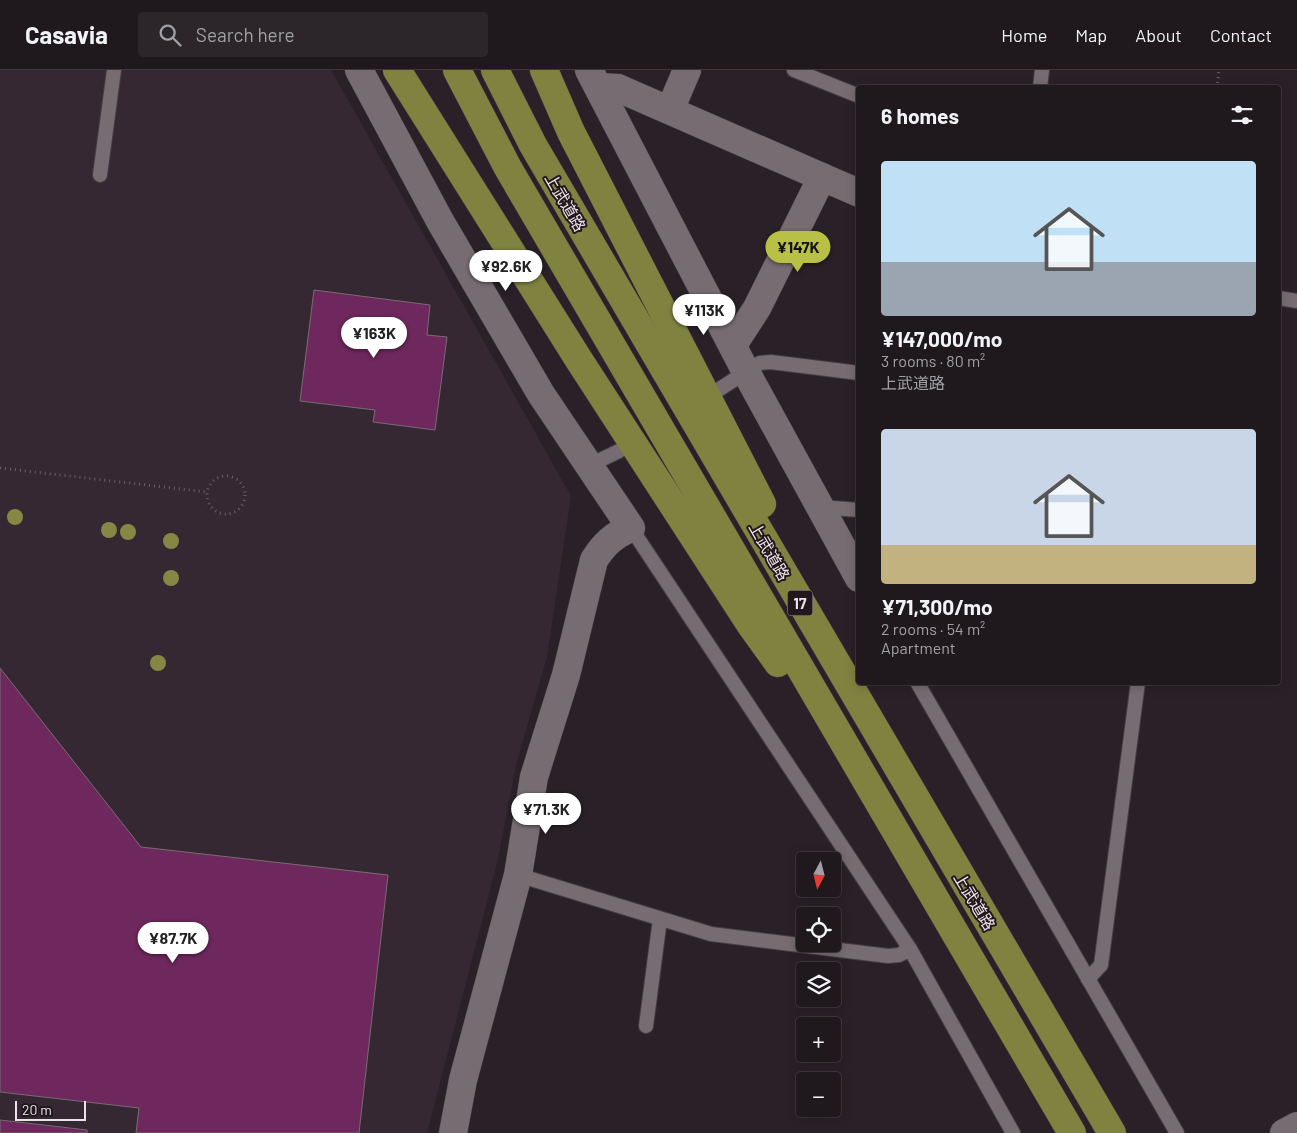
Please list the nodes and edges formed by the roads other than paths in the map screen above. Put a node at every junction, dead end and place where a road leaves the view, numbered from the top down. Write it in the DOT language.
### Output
graph roads {
  1 [pos="114,70"];
  2 [pos="359,70"];
  3 [pos="398,70"];
  4 [pos="457,70"];
  5 [pos="495,70"];
  6 [pos="544,70"];
  7 [pos="687,70"];
  8 [pos="794,70"];
  9 [pos="1042,70"];
  10 [pos="593,79"];
  11 [pos="1040,85"];
  12 [pos="856,95"];
  13 [pos="670,110"];
  14 [pos="100,175"];
  15 [pos="822,177"];
  16 [pos="856,192"];
  17 [pos="1281,298"];
  18 [pos="1297,300"];
  19 [pos="733,345"];
  20 [pos="746,372"];
  21 [pos="856,373"];
  22 [pos="715,392"];
  23 [pos="619,451"];
  24 [pos="590,466"];
  25 [pos="856,510"];
  26 [pos="822,514"];
  27 [pos="632,528"];
  28 [pos="856,573"];
  29 [pos="919,685"];
  30 [pos="1138,685"];
  31 [pos="882,744"];
  32 [pos="864,779"];
  33 [pos="518,875"];
  34 [pos="660,919"];
  35 [pos="910,949"];
  36 [pos="1088,978"];
  37 [pos="646,1026"];
  38 [pos="1297,1126"];
  39 [pos="453,1133"];
  40 [pos="1013,1133"];
  41 [pos="1072,1133"];
  42 [pos="1112,1133"];
  43 [pos="1177,1133"];
  44 [pos="1284,1133"];
  1 -- 14 [label="lane"];
  2 -- 24 [label="street"];
  3 -- 32 [label="highway"];
  4 -- 32 [label="highway, 上武道路 / 17"];
  5 -- 31 [label="highway, 上武道路 / 17"];
  6 -- 31 [label="highway"];
  7 -- 13 [label="street"];
  8 -- 12 [label="lane"];
  9 -- 11 [label="lane"];
  10 -- 13 [label="street"];
  10 -- 19 [label="street"];
  13 -- 15 [label="street"];
  15 -- 16 [label="street"];
  15 -- 19 [label="street"];
  17 -- 18 [label="lane"];
  19 -- 20 [label="street"];
  20 -- 21 [label="lane"];
  20 -- 22 [label="lane"];
  20 -- 26 [label="street"];
  23 -- 24 [label="lane"];
  24 -- 27 [label="street"];
  25 -- 26 [label="lane"];
  26 -- 28 [label="street"];
  27 -- 33 [label="street"];
  27 -- 35 [label="lane"];
  29 -- 36 [label="lane"];
  30 -- 36 [label="lane"];
  31 -- 42 [label="highway, 上武道路 / 17"];
  32 -- 41 [label="highway, 上武道路 / 17"];
  33 -- 34 [label="lane"];
  33 -- 39 [label="street"];
  34 -- 35 [label="lane"];
  34 -- 37 [label="lane"];
  35 -- 40 [label="lane"];
  36 -- 43 [label="lane"];
  38 -- 44 [label="street"];
}
